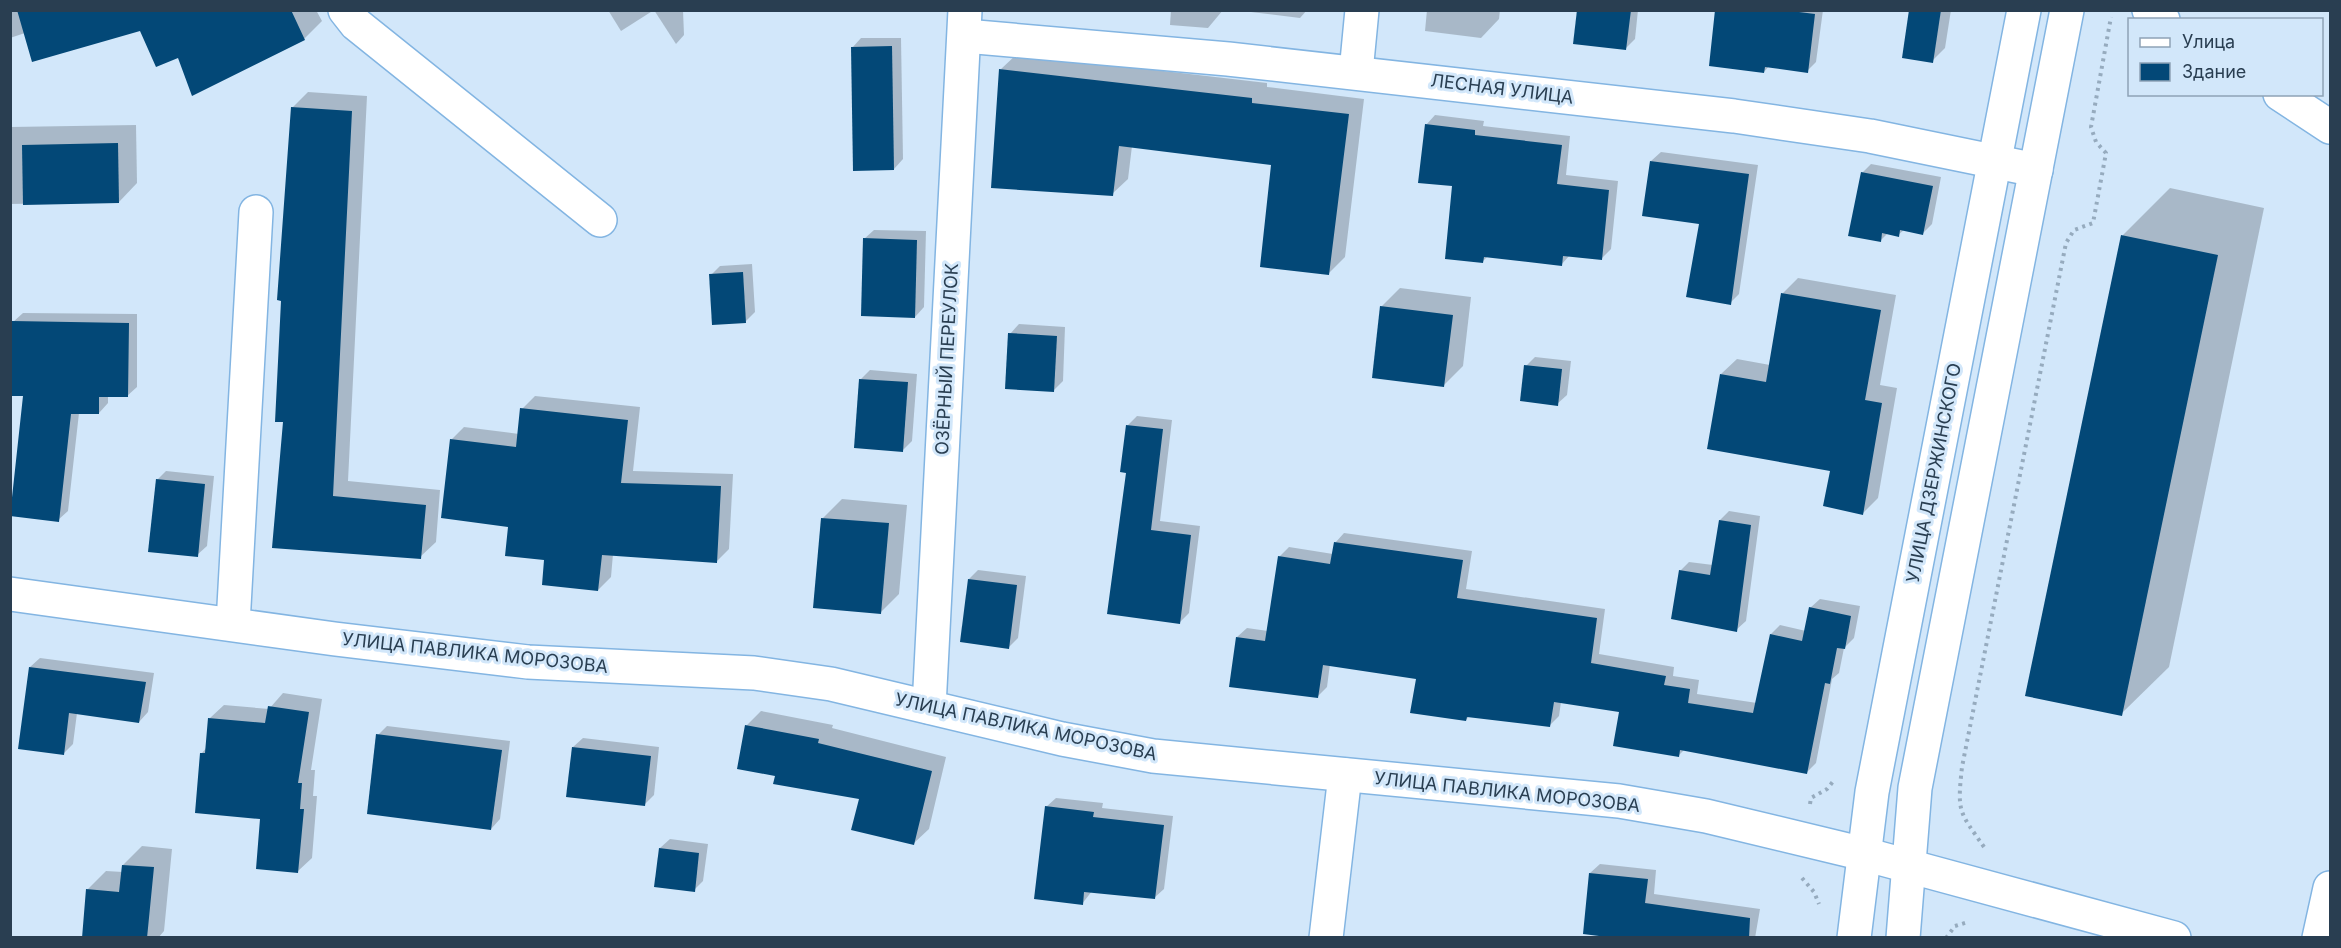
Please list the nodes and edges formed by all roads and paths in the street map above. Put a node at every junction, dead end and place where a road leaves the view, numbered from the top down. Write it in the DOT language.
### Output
graph roads {
  1 [pos="345,10"];
  2 [pos="1362,10"];
  3 [pos="2024,10"];
  4 [pos="2067,10"];
  5 [pos="2113,10"];
  6 [pos="965,23"];
  7 [pos="1356,72"];
  8 [pos="2283,96"];
  9 [pos="2331,127"];
  10 [pos="1994,162"];
  11 [pos="2036,170"];
  12 [pos="256,212"];
  13 [pos="600,220"];
  14 [pos="10,594"];
  15 [pos="233,624"];
  16 [pos="929,707"];
  17 [pos="1345,775"];
  18 [pos="1984,846"];
  19 [pos="1864,854"];
  20 [pos="1907,866"];
  21 [pos="1794,871"];
  22 [pos="2331,888"];
  23 [pos="1820,910"];
  24 [pos="1968,922"];
  25 [pos="1326,938"];
  26 [pos="1854,938"];
  27 [pos="1903,938"];
  28 [pos="1946,938"];
  29 [pos="2174,938"];
  30 [pos="2319,938"];
  1 -- 13 [label="street"];
  2 -- 7 [label="street"];
  3 -- 10 [label="street, УЛИЦА ДЗЕРЖИНСКОГО"];
  4 -- 11 [label="street"];
  5 -- 18 [label="path"];
  6 -- 7 [label="street, ЛЕСНАЯ УЛИЦА"];
  6 -- 16 [label="street, ОЗЁРНЫЙ ПЕРЕУЛОК"];
  7 -- 10 [label="street, ЛЕСНАЯ УЛИЦА"];
  8 -- 9 [label="street"];
  10 -- 11 [label="street, ЛЕСНАЯ УЛИЦА"];
  10 -- 19 [label="street, УЛИЦА ДЗЕРЖИНСКОГО"];
  11 -- 20 [label="street"];
  12 -- 15 [label="street"];
  14 -- 15 [label="street, УЛИЦА ПАВЛИКА МОРОЗОВА"];
  15 -- 16 [label="street, УЛИЦА ПАВЛИКА МОРОЗОВА"];
  16 -- 17 [label="street, УЛИЦА ПАВЛИКА МОРОЗОВА"];
  17 -- 19 [label="street, УЛИЦА ПАВЛИКА МОРОЗОВА"];
  17 -- 25 [label="street"];
  19 -- 20 [label="street, УЛИЦА ПАВЛИКА МОРОЗОВА"];
  19 -- 26 [label="street, УЛИЦА ДЗЕРЖИНСКОГО"];
  20 -- 27 [label="street"];
  20 -- 29 [label="street, УЛИЦА ПАВЛИКА МОРОЗОВА"];
  21 -- 23 [label="path"];
  22 -- 30 [label="street"];
  24 -- 28 [label="path"];
}
